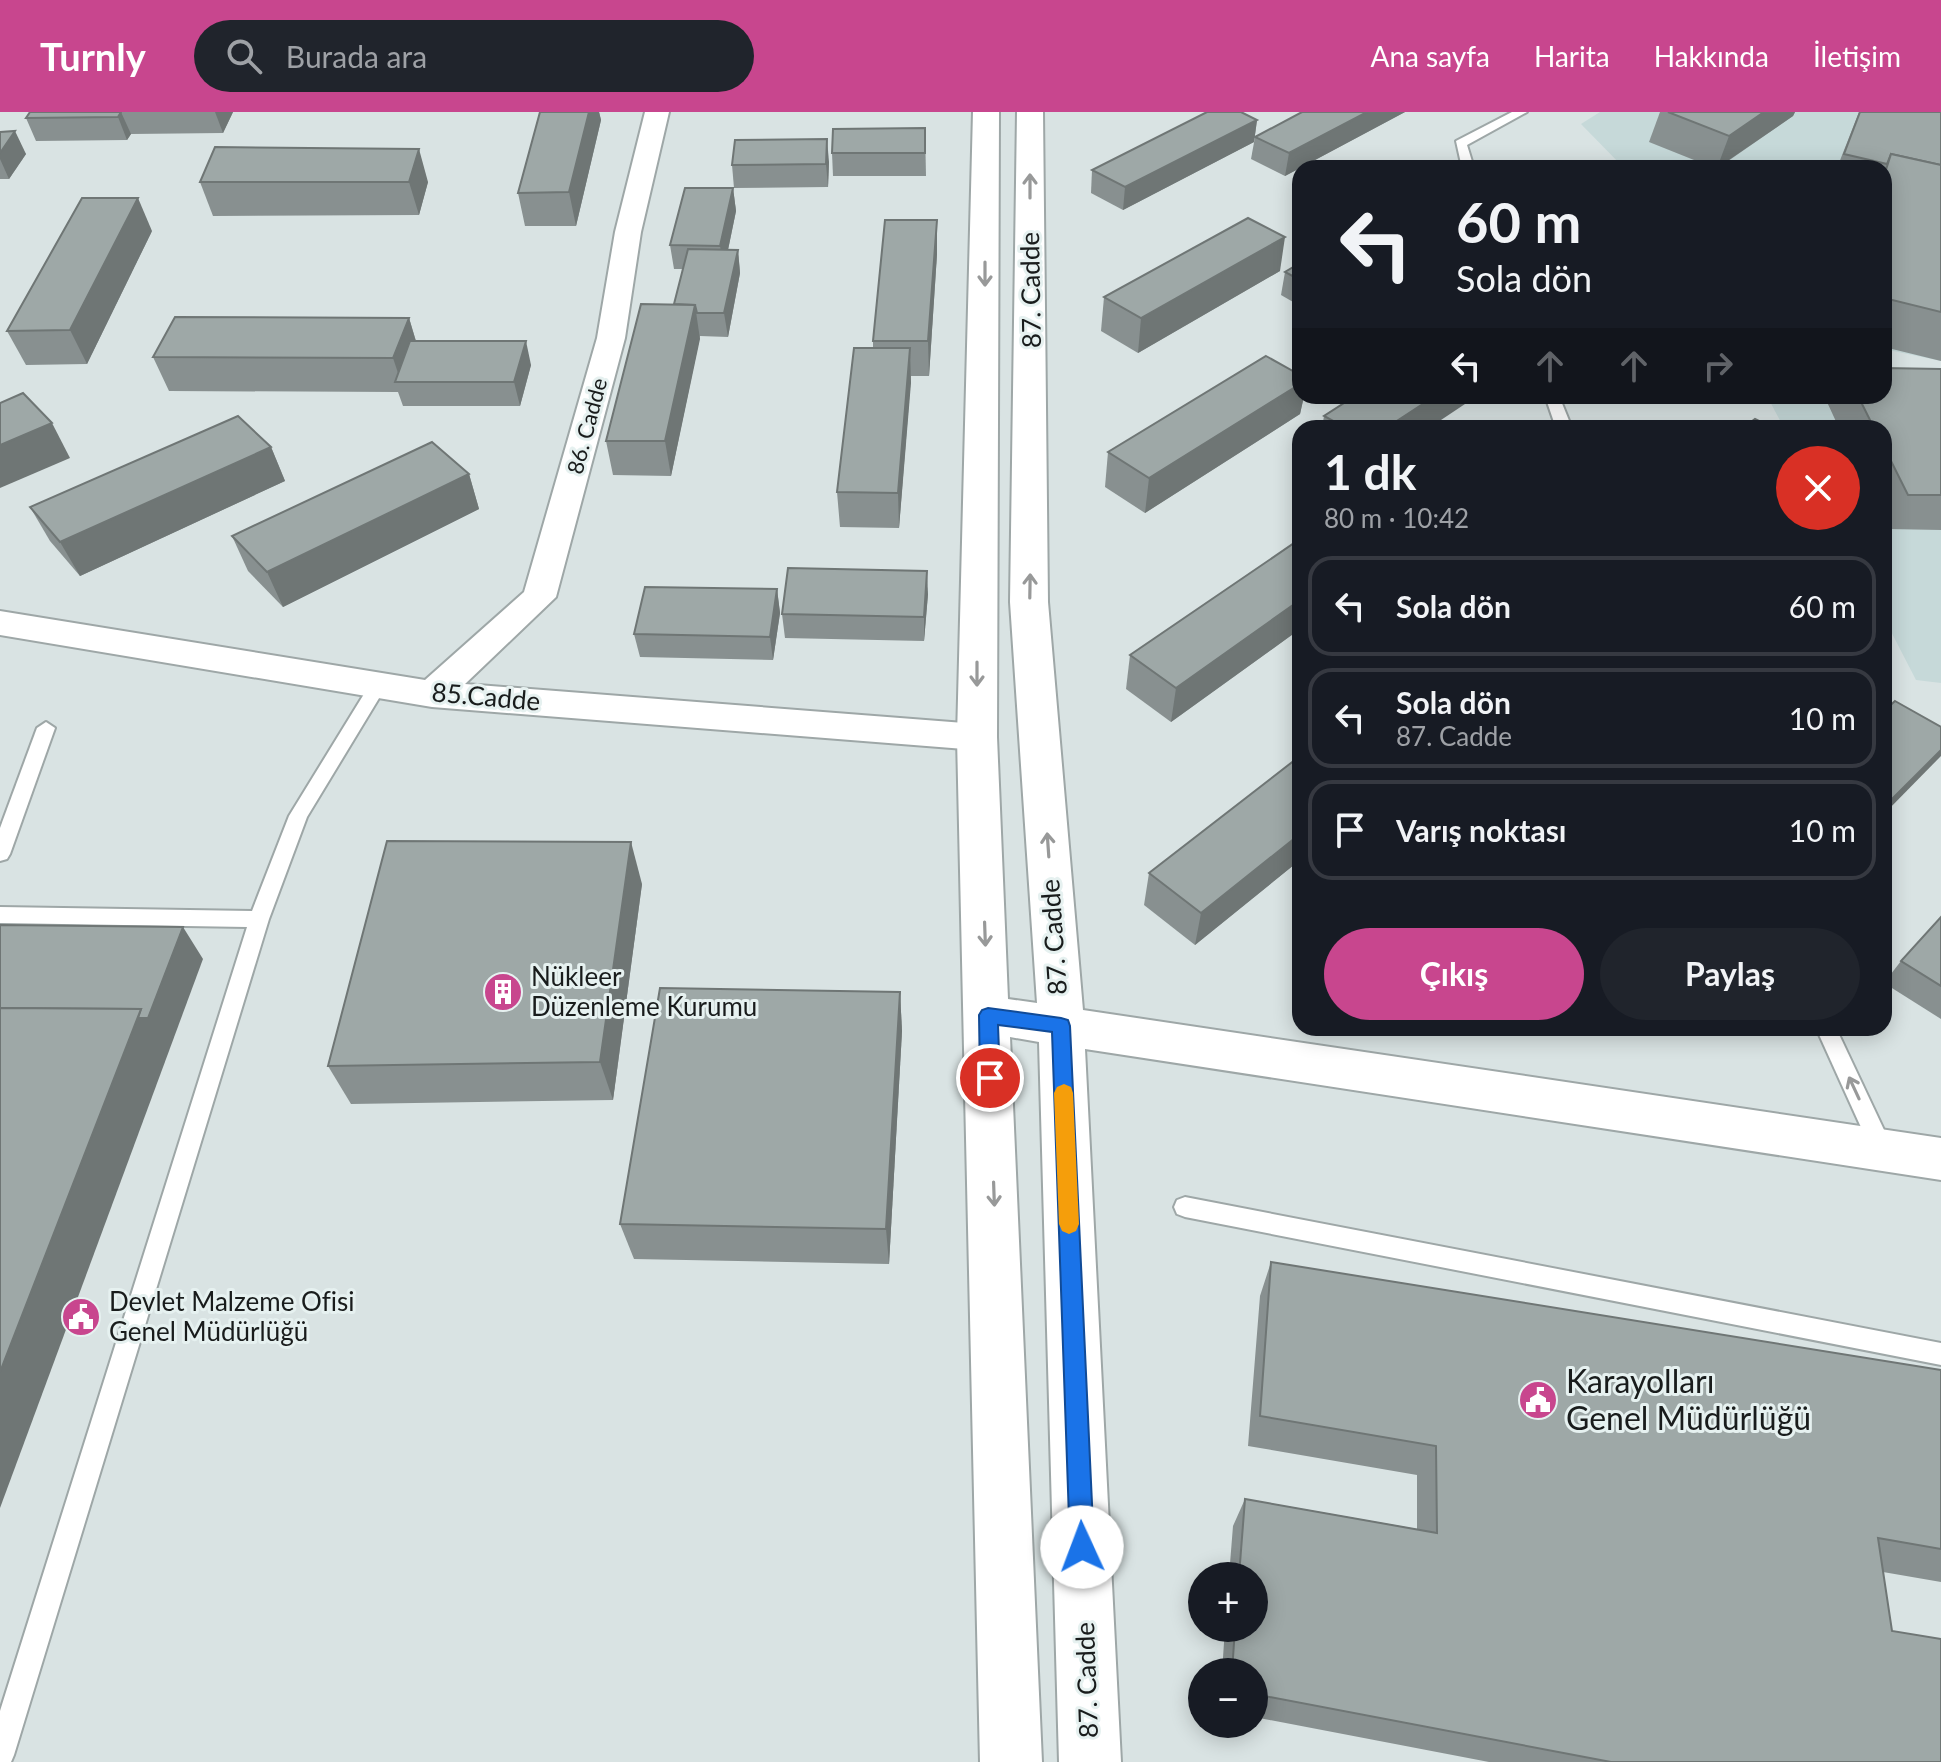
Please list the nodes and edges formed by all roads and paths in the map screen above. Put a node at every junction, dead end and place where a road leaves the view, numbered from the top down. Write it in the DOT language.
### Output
graph roads {
  1 [pos="657,112"];
  2 [pos="986,112"];
  3 [pos="1030,112"];
  4 [pos="1521,112"];
  5 [pos="1465,160"];
  6 [pos="0,623"];
  7 [pos="378,685"];
  8 [pos="432,694"];
  9 [pos="46,728"];
  10 [pos="977,737"];
  11 [pos="0,854"];
  12 [pos="0,915"];
  13 [pos="259,919"];
  14 [pos="988,1015"];
  15 [pos="1061,1026"];
  16 [pos="1830,1036"];
  17 [pos="1882,1149"];
  18 [pos="1941,1159"];
  19 [pos="1185,1207"];
  20 [pos="1941,1354"];
  21 [pos="0,1755"];
  22 [pos="1011,1762"];
  23 [pos="1090,1762"];
  1 -- 8 [label="street, 86. Cadde"];
  2 -- 10 [label="street, 87. Cadde, one-way"];
  15 -- 3 [label="street, 87. Cadde, one-way"];
  4 -- 5 [label="lane"];
  6 -- 7 [label="street, 85.Cadde"];
  7 -- 8 [label="street, 85.Cadde"];
  7 -- 13 [label="lane"];
  8 -- 10 [label="street, 85.Cadde"];
  9 -- 11 [label="lane"];
  10 -- 14 [label="street, 87. Cadde, one-way"];
  12 -- 13 [label="lane"];
  13 -- 21 [label="lane"];
  14 -- 15 [label="street"];
  14 -- 22 [label="street, 87. Cadde, one-way"];
  15 -- 17 [label="street"];
  15 -- 23 [label="street, 87. Cadde"];
  17 -- 16 [label="lane, one-way"];
  17 -- 18 [label="street"];
  19 -- 20 [label="lane"];
}
